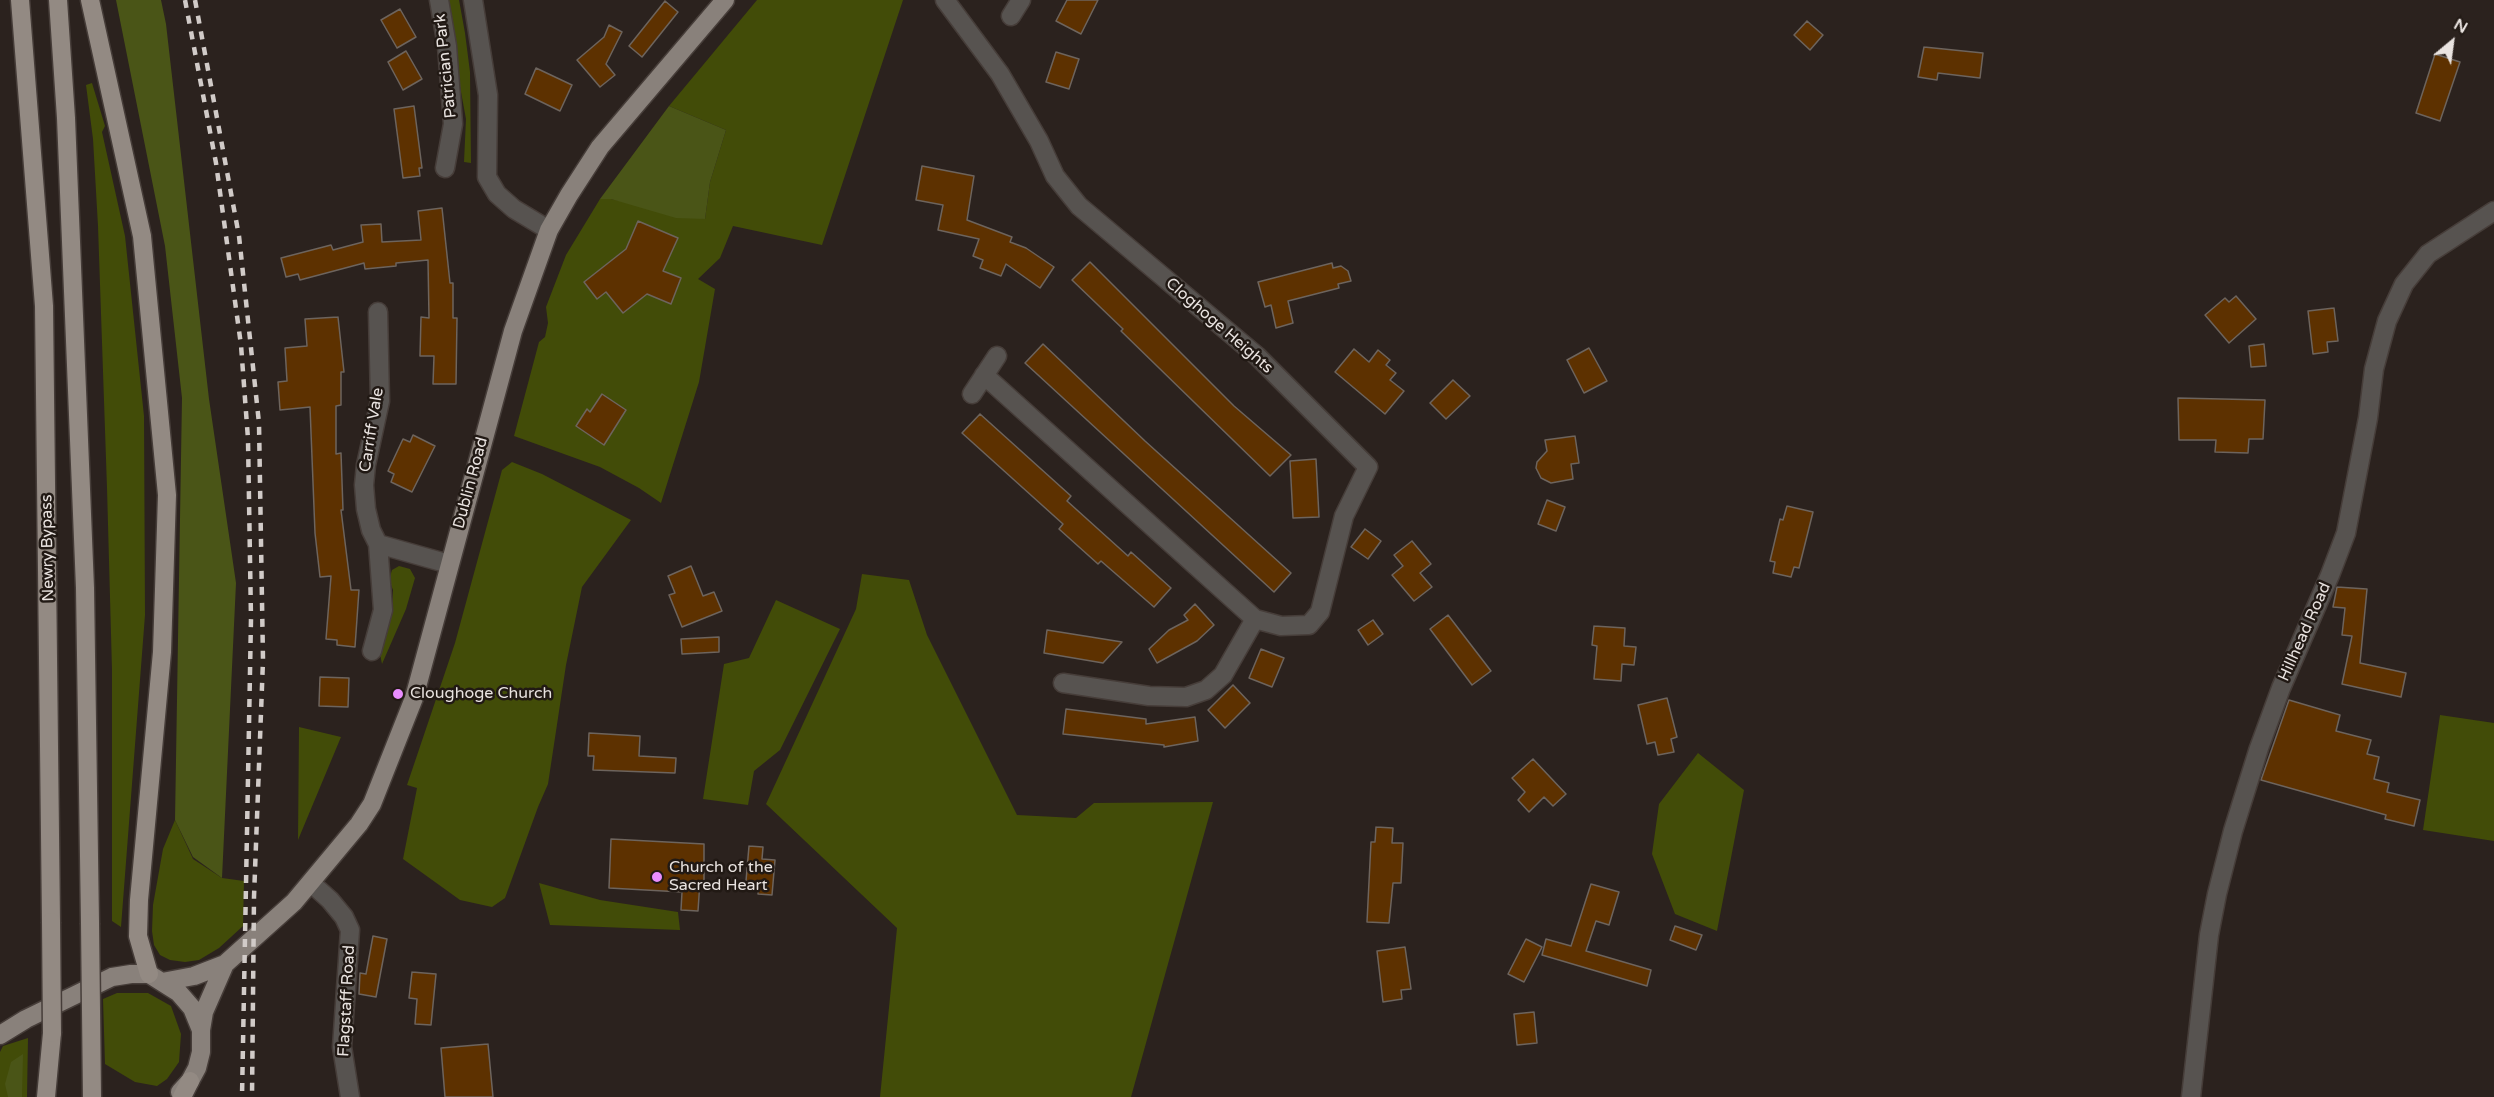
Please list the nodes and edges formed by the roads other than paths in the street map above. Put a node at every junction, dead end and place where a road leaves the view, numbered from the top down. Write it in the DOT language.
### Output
graph roads {
  1 [pos="20,0"];
  2 [pos="58,0"];
  3 [pos="90,0"];
  4 [pos="439,0"];
  5 [pos="473,0"];
  6 [pos="725,0"];
  7 [pos="945,0"];
  8 [pos="1021,0"];
  9 [pos="1011,16"];
  10 [pos="446,168"];
  11 [pos="2494,211"];
  12 [pos="549,230"];
  13 [pos="378,312"];
  14 [pos="997,356"];
  15 [pos="984,375"];
  16 [pos="972,394"];
  17 [pos="378,544"];
  18 [pos="449,564"];
  19 [pos="1255,619"];
  20 [pos="372,651"];
  21 [pos="1063,683"];
  22 [pos="311,883"];
  23 [pos="225,964"];
  24 [pos="155,978"];
  25 [pos="201,1030"];
  26 [pos="52,1033"];
  27 [pos="0,1035"];
  28 [pos="186,1089"];
  29 [pos="46,1097"];
  30 [pos="52,1097"];
  31 [pos="92,1097"];
  32 [pos="174,1097"];
  33 [pos="350,1097"];
  34 [pos="2191,1097"];
  1 -- 26 [label="highway, Newry Bypass, bridge"];
  2 -- 31 [label="highway, Newry Bypass, bridge"];
  3 -- 24 [label="highway"];
  4 -- 10 [label="street, Patrician Park"];
  5 -- 12 [label="street"];
  6 -- 12 [label="main road, Dublin Road"];
  7 -- 19 [label="street, Cloghoge Heights"];
  8 -- 9 [label="street"];
  11 -- 34 [label="street, Hillhead Road"];
  12 -- 18 [label="main road, Dublin Road"];
  13 -- 17 [label="street, Carriff Vale"];
  14 -- 15 [label="street"];
  15 -- 16 [label="street"];
  15 -- 19 [label="street, Cloghoge Heights"];
  17 -- 18 [label="street"];
  17 -- 20 [label="street, Carriff Vale"];
  18 -- 22 [label="main road, Dublin Road"];
  19 -- 21 [label="street"];
  22 -- 23 [label="main road, Dublin Road"];
  22 -- 33 [label="street, Flagstaff Road"];
  23 -- 24 [label="main road"];
  23 -- 25 [label="main road"];
  24 -- 25 [label="main road"];
  24 -- 27 [label="main road"];
  25 -- 28 [label="main road"];
  26 -- 29 [label="highway"];
  26 -- 30 [label="highway, Newry Bypass"];
  28 -- 32 [label="main road"];
}
